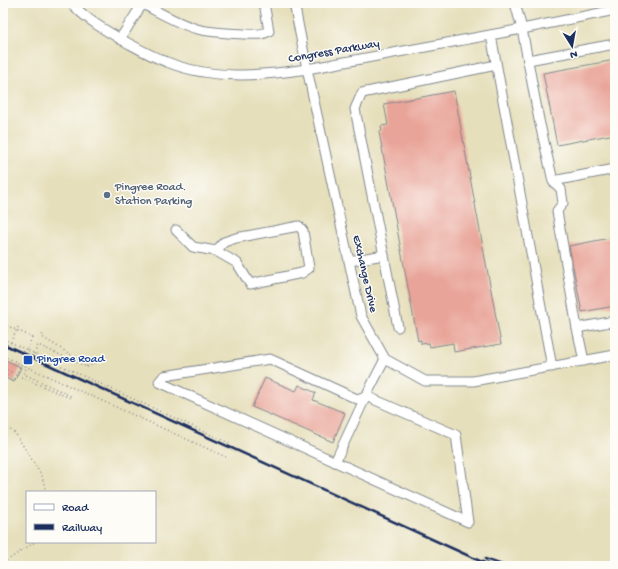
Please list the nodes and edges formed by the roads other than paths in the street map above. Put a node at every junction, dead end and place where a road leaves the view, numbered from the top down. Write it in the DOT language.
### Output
graph roads {
  1 [pos="71,3"];
  2 [pos="142,3"];
  3 [pos="264,3"];
  4 [pos="294,3"];
  5 [pos="515,3"];
  6 [pos="615,10"];
  7 [pos="522,29"];
  8 [pos="491,35"];
  9 [pos="120,39"];
  10 [pos="615,44"];
  11 [pos="528,60"];
  12 [pos="496,65"];
  13 [pos="307,70"];
  14 [pos="615,169"];
  15 [pos="553,181"];
  16 [pos="176,230"];
  17 [pos="216,251"];
  18 [pos="384,255"];
  19 [pos="349,261"];
  20 [pos="615,321"];
  21 [pos="398,327"];
  22 [pos="577,328"];
  23 [pos="615,355"];
  24 [pos="384,359"];
  25 [pos="584,361"];
  26 [pos="552,367"];
  27 [pos="366,396"];
  28 [pos="335,462"];
  1 -- 9 [label="street, Congress Parkway"];
  2 -- 3 [label="street"];
  2 -- 9 [label="street"];
  4 -- 13 [label="street, Exchange Drive"];
  5 -- 7 [label="street"];
  6 -- 7 [label="street, Congress Parkway"];
  7 -- 8 [label="street, Congress Parkway"];
  7 -- 11 [label="street"];
  8 -- 12 [label="street"];
  8 -- 13 [label="street, Congress Parkway"];
  9 -- 13 [label="street, Congress Parkway"];
  10 -- 11 [label="street"];
  11 -- 15 [label="street"];
  12 -- 18 [label="street"];
  12 -- 26 [label="street"];
  13 -- 19 [label="street, Exchange Drive"];
  14 -- 15 [label="street"];
  15 -- 22 [label="street"];
  16 -- 17 [label="street"];
  17 -- 17 [label="street"];
  18 -- 19 [label="street"];
  18 -- 21 [label="street"];
  19 -- 24 [label="street, Exchange Drive"];
  20 -- 22 [label="street"];
  22 -- 25 [label="street"];
  23 -- 25 [label="street"];
  24 -- 26 [label="street"];
  24 -- 27 [label="street"];
  25 -- 26 [label="street"];
  27 -- 28 [label="street"];
  27 -- 28 [label="street"];
  27 -- 28 [label="street"];
}
